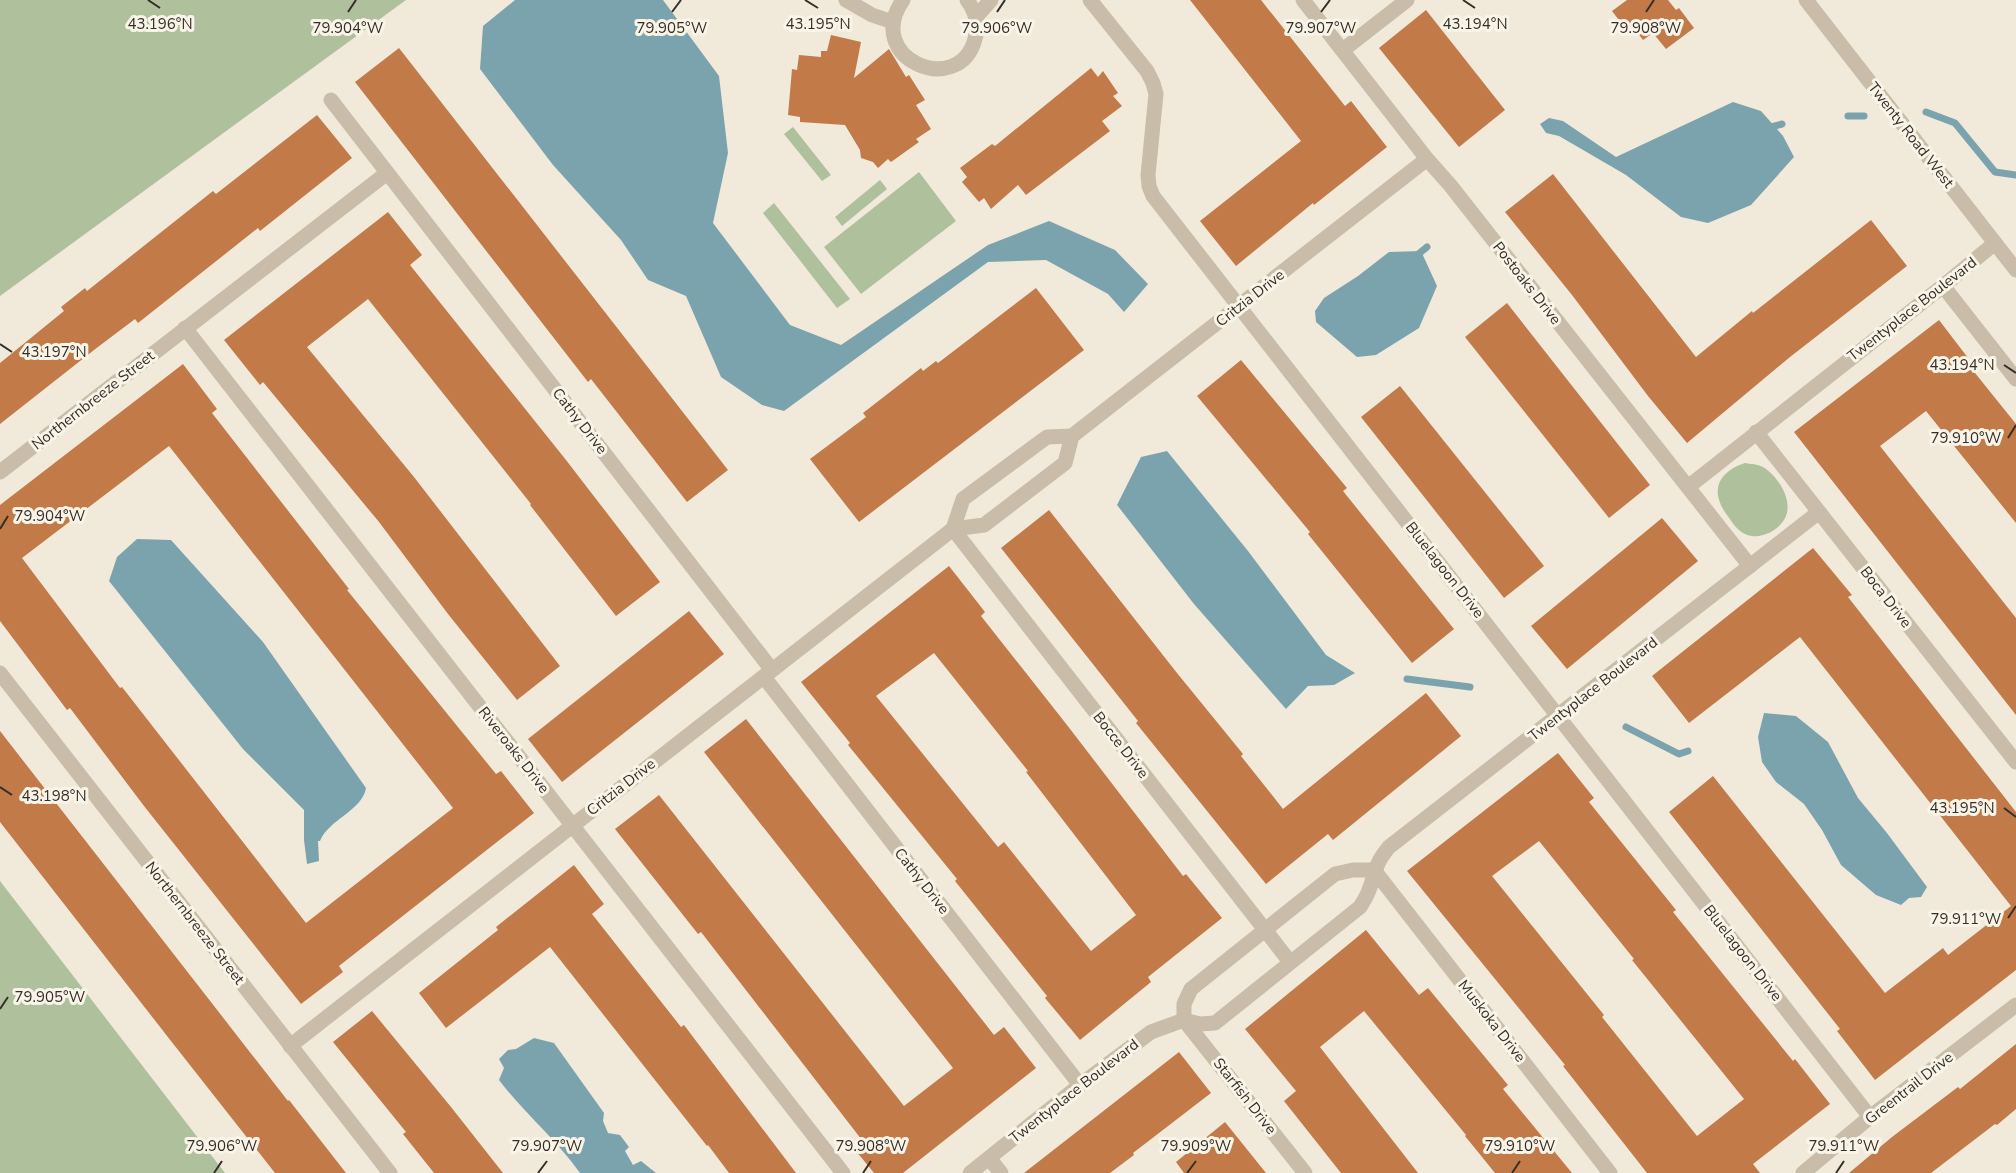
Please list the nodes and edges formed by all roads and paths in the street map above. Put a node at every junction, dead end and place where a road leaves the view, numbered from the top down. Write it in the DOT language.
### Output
graph roads {
  1 [pos="846,0"];
  2 [pos="903,0"];
  3 [pos="967,0"];
  4 [pos="991,0"];
  5 [pos="1090,0"];
  6 [pos="1303,0"];
  7 [pos="1407,0"];
  8 [pos="1806,0"];
  9 [pos="976,17"];
  10 [pos="893,22"];
  11 [pos="1343,51"];
  12 [pos="330,100"];
  13 [pos="1426,159"];
  14 [pos="387,173"];
  15 [pos="1995,243"];
  16 [pos="2016,270"];
  17 [pos="1943,286"];
  18 [pos="1239,306"];
  19 [pos="185,328"];
  20 [pos="2016,379"];
  21 [pos="1756,432"];
  22 [pos="1072,436"];
  23 [pos="0,472"];
  24 [pos="1688,487"];
  25 [pos="1819,512"];
  26 [pos="953,529"];
  27 [pos="1750,566"];
  28 [pos="0,674"];
  29 [pos="768,674"];
  30 [pos="1559,716"];
  31 [pos="2016,762"];
  32 [pos="572,824"];
  33 [pos="1374,870"];
  34 [pos="1264,930"];
  35 [pos="1290,962"];
  36 [pos="2016,1005"];
  37 [pos="1184,1020"];
  38 [pos="290,1046"];
  39 [pos="1080,1085"];
  40 [pos="1870,1117"];
  41 [pos="989,1158"];
  42 [pos="390,1173"];
  43 [pos="843,1173"];
  44 [pos="970,1173"];
  45 [pos="1001,1173"];
  46 [pos="1305,1173"];
  47 [pos="1610,1173"];
  48 [pos="1803,1173"];
  1 -- 10 [label="street"];
  2 -- 10 [label="street"];
  3 -- 9 [label="street"];
  4 -- 9 [label="street"];
  5 -- 18 [label="street, Bluelagoon Drive"];
  6 -- 11 [label="street, Postoaks Drive"];
  7 -- 11 [label="street"];
  8 -- 15 [label="street, Twenty Road West"];
  9 -- 10 [label="street"];
  11 -- 13 [label="street, Postoaks Drive"];
  12 -- 14 [label="street, Cathy Drive"];
  13 -- 18 [label="street, Critzia Drive"];
  13 -- 24 [label="street, Postoaks Drive"];
  14 -- 19 [label="street"];
  14 -- 29 [label="street, Cathy Drive"];
  15 -- 16 [label="street, Twenty Road West"];
  15 -- 17 [label="street, Twentyplace Boulevard"];
  17 -- 20 [label="street"];
  17 -- 21 [label="street, Twentyplace Boulevard"];
  18 -- 22 [label="street, Critzia Drive"];
  18 -- 30 [label="street, Bluelagoon Drive"];
  19 -- 23 [label="street, Northernbreeze Street"];
  19 -- 32 [label="street, Riveroaks Drive"];
  21 -- 24 [label="street, Twentyplace Boulevard"];
  21 -- 25 [label="street, Boca Drive"];
  22 -- 26 [label="street"];
  22 -- 26 [label="street"];
  24 -- 27 [label="street, Postoaks Drive"];
  25 -- 27 [label="street, Twentyplace Boulevard"];
  25 -- 31 [label="street, Boca Drive"];
  26 -- 29 [label="street, Critzia Drive"];
  26 -- 34 [label="street, Bocce Drive"];
  27 -- 30 [label="street, Twentyplace Boulevard"];
  28 -- 38 [label="street, Northernbreeze Street"];
  29 -- 32 [label="street, Critzia Drive"];
  29 -- 39 [label="street, Cathy Drive"];
  30 -- 33 [label="street, Twentyplace Boulevard"];
  30 -- 40 [label="street, Bluelagoon Drive"];
  32 -- 38 [label="street, Critzia Drive"];
  32 -- 43 [label="street, Riveroaks Drive"];
  33 -- 34 [label="street"];
  33 -- 35 [label="street, Twentyplace Boulevard"];
  33 -- 47 [label="street, Muskoka Drive"];
  34 -- 35 [label="street, Bocce Drive"];
  34 -- 37 [label="street"];
  35 -- 37 [label="street, Twentyplace Boulevard"];
  36 -- 40 [label="street, Greentrail Drive"];
  37 -- 39 [label="street, Twentyplace Boulevard"];
  37 -- 46 [label="street, Starfish Drive"];
  38 -- 42 [label="street, Northernbreeze Street"];
  39 -- 41 [label="street, Twentyplace Boulevard"];
  40 -- 48 [label="street, Greentrail Drive"];
  41 -- 44 [label="street, Twentyplace Boulevard"];
  41 -- 45 [label="street"];
}
